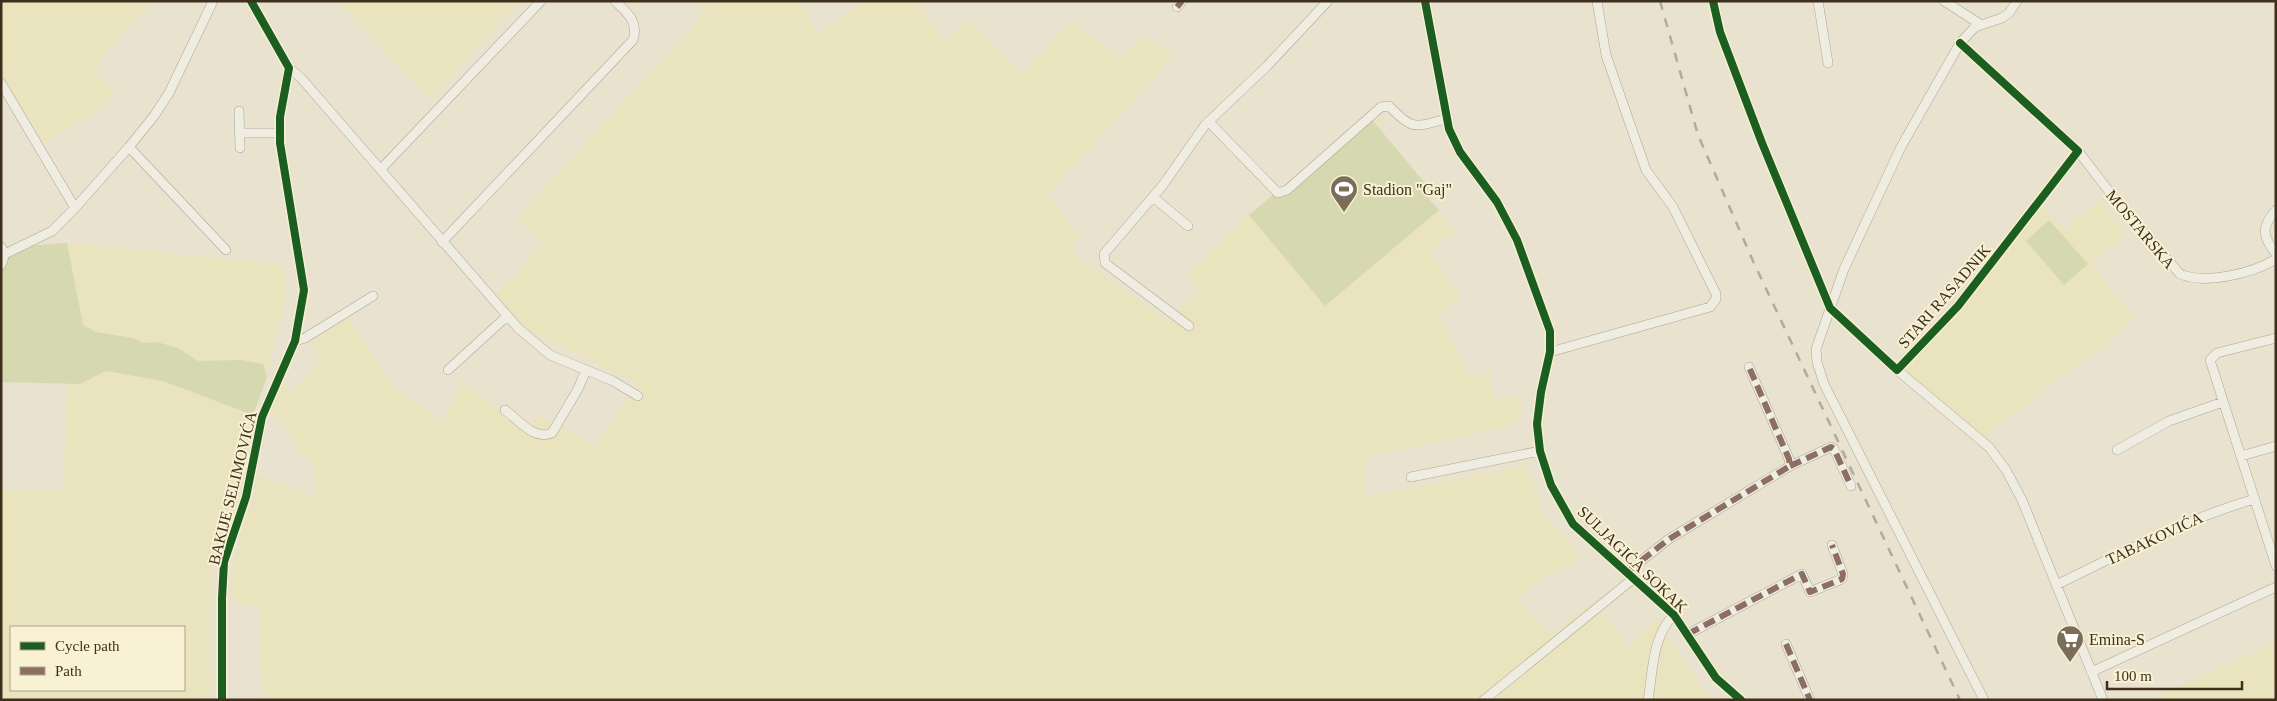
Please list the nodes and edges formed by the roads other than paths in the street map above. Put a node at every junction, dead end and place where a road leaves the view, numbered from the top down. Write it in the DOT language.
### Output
graph roads {
  1 [pos="213,1"];
  2 [pos="251,1"];
  3 [pos="542,1"];
  4 [pos="615,1"];
  5 [pos="1328,1"];
  6 [pos="1425,1"];
  7 [pos="1597,1"];
  8 [pos="1713,1"];
  9 [pos="1818,1"];
  10 [pos="1944,1"];
  11 [pos="2017,1"];
  12 [pos="1980,24"];
  13 [pos="1960,43"];
  14 [pos="1828,63"];
  15 [pos="289,68"];
  16 [pos="1,83"];
  17 [pos="238,111"];
  18 [pos="1446,118"];
  19 [pos="1209,122"];
  20 [pos="240,133"];
  21 [pos="280,133"];
  22 [pos="128,147"];
  23 [pos="240,148"];
  24 [pos="2078,151"];
  25 [pos="381,169"];
  26 [pos="1152,197"];
  27 [pos="75,208"];
  28 [pos="2276,210"];
  29 [pos="1188,226"];
  30 [pos="442,242"];
  31 [pos="226,250"];
  32 [pos="3,251"];
  33 [pos="2276,254"];
  34 [pos="2276,259"];
  35 [pos="1,265"];
  36 [pos="373,296"];
  37 [pos="1830,308"];
  38 [pos="506,317"];
  39 [pos="1189,326"];
  40 [pos="2276,338"];
  41 [pos="295,341"];
  42 [pos="1550,352"];
  43 [pos="1749,367"];
  44 [pos="448,370"];
  45 [pos="586,370"];
  46 [pos="1897,370"];
  47 [pos="638,396"];
  48 [pos="2223,402"];
  49 [pos="505,410"];
  50 [pos="2276,446"];
  51 [pos="2117,450"];
  52 [pos="1540,451"];
  53 [pos="2241,456"];
  54 [pos="1790,466"];
  55 [pos="1411,477"];
  56 [pos="1851,486"];
  57 [pos="2255,499"];
  58 [pos="1832,545"];
  59 [pos="2276,566"];
  60 [pos="1631,575"];
  61 [pos="2056,585"];
  62 [pos="2276,587"];
  63 [pos="1674,615"];
  64 [pos="1688,634"];
  65 [pos="1786,644"];
  66 [pos="2091,672"];
  67 [pos="222,700"];
  68 [pos="1484,700"];
  69 [pos="1648,700"];
  70 [pos="1741,700"];
  71 [pos="1810,700"];
  72 [pos="1984,700"];
  73 [pos="2103,700"];
  1 -- 22 [label="street"];
  2 -- 15 [label="street"];
  3 -- 25 [label="street"];
  4 -- 30 [label="street"];
  5 -- 19 [label="street"];
  6 -- 18 [label="street, SULJAGIĆA SOKAK"];
  7 -- 42 [label="street"];
  8 -- 37 [label="street, STARI RASADNIK"];
  9 -- 14 [label="street"];
  10 -- 12 [label="street"];
  11 -- 12 [label="street"];
  12 -- 13 [label="street"];
  13 -- 24 [label="street"];
  13 -- 37 [label="street"];
  15 -- 21 [label="street, BAKIJE SELIMOVIĆA"];
  15 -- 25 [label="street"];
  16 -- 27 [label="street"];
  17 -- 20 [label="street"];
  18 -- 19 [label="street"];
  18 -- 42 [label="street, SULJAGIĆA SOKAK"];
  19 -- 26 [label="street"];
  20 -- 21 [label="street"];
  20 -- 23 [label="street"];
  21 -- 41 [label="street, BAKIJE SELIMOVIĆA"];
  22 -- 27 [label="street"];
  22 -- 31 [label="street"];
  24 -- 34 [label="street, MOSTARSKA"];
  24 -- 46 [label="street, STARI RASADNIK"];
  25 -- 30 [label="street"];
  26 -- 29 [label="street"];
  26 -- 39 [label="street"];
  27 -- 32 [label="street"];
  28 -- 33 [label="street"];
  30 -- 38 [label="street"];
  32 -- 35 [label="street"];
  36 -- 41 [label="street"];
  37 -- 46 [label="street, STARI RASADNIK"];
  37 -- 72 [label="street"];
  38 -- 44 [label="street"];
  38 -- 45 [label="street"];
  40 -- 48 [label="street"];
  41 -- 67 [label="street, BAKIJE SELIMOVIĆA"];
  42 -- 52 [label="street, SULJAGIĆA SOKAK"];
  43 -- 54 [label="street"];
  45 -- 47 [label="street"];
  45 -- 49 [label="street"];
  46 -- 61 [label="street"];
  48 -- 51 [label="street"];
  48 -- 53 [label="street"];
  50 -- 53 [label="street"];
  52 -- 55 [label="street"];
  52 -- 60 [label="street, SULJAGIĆA SOKAK"];
  53 -- 57 [label="street"];
  54 -- 56 [label="street, SULJAGIĆA SOKAK"];
  54 -- 60 [label="street, SULJAGIĆA SOKAK"];
  57 -- 59 [label="street"];
  57 -- 61 [label="street, TABAKOVIĆA"];
  58 -- 64 [label="street, SULJAGIĆA SOKAK"];
  60 -- 63 [label="street, SULJAGIĆA SOKAK"];
  60 -- 68 [label="street"];
  61 -- 66 [label="street"];
  62 -- 66 [label="street"];
  63 -- 64 [label="street, SULJAGIĆA SOKAK"];
  63 -- 69 [label="street"];
  64 -- 70 [label="street, SULJAGIĆA SOKAK"];
  65 -- 71 [label="street"];
  66 -- 73 [label="street"];
}
